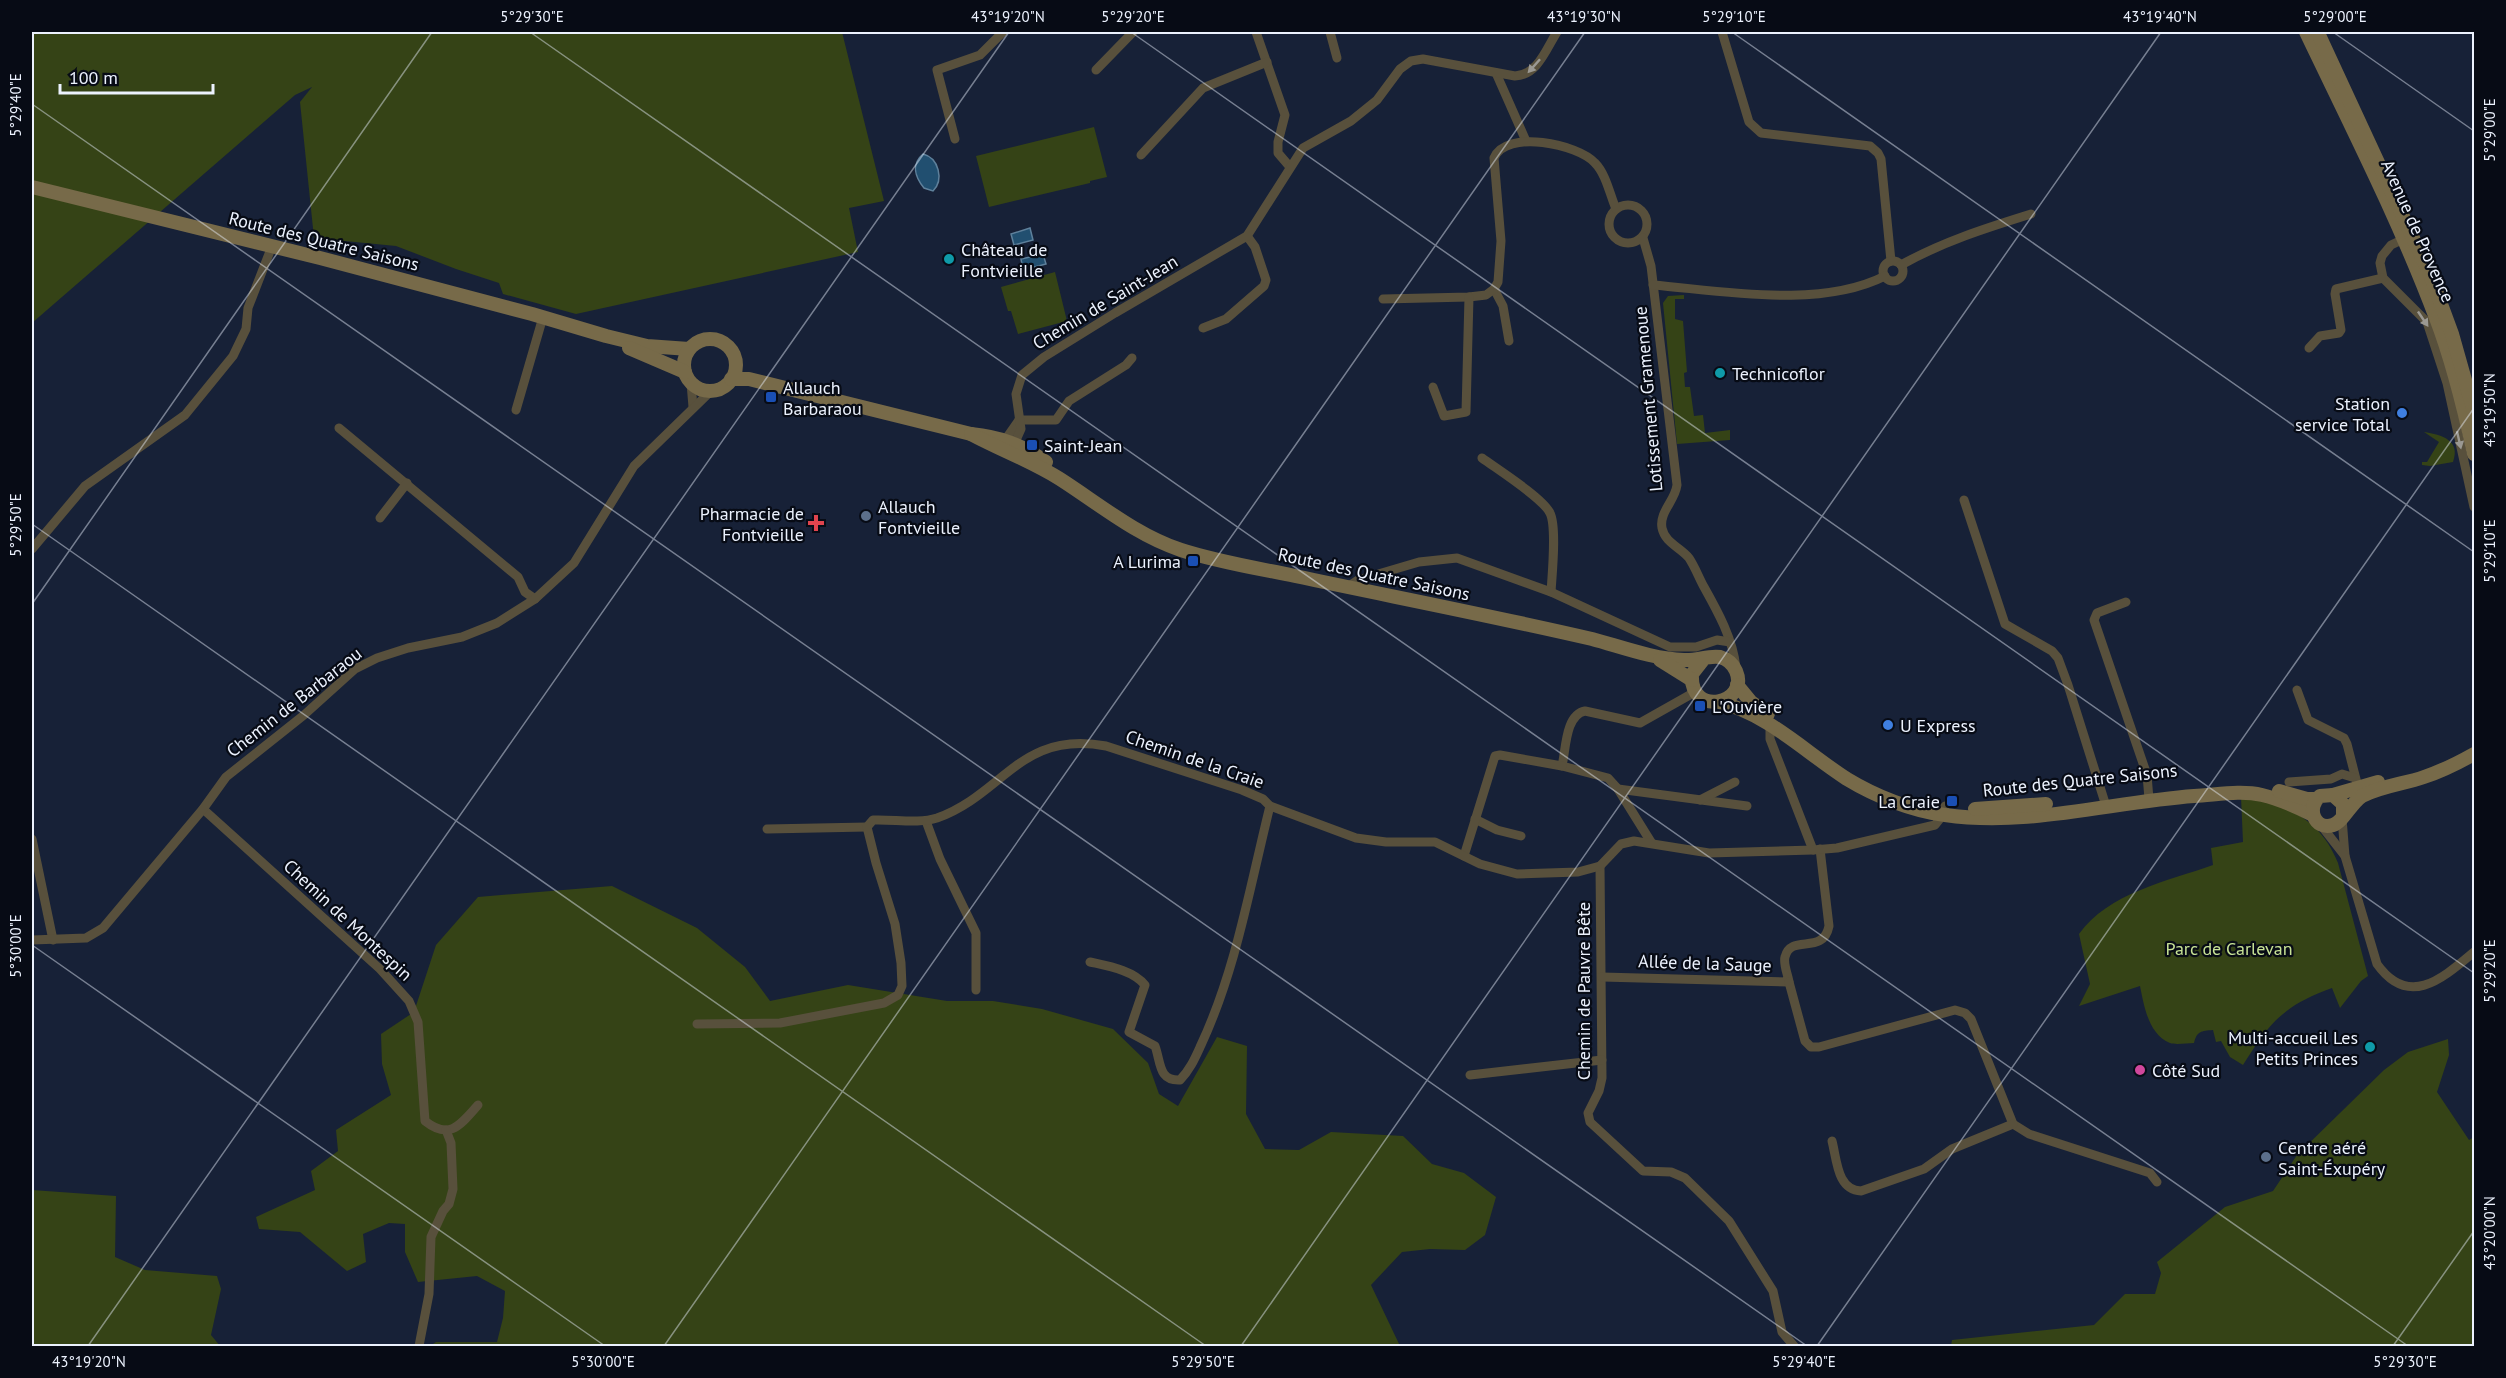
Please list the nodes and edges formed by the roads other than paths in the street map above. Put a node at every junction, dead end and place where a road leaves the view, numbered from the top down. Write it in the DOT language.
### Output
graph roads {
  1 [pos="1003,32"];
  2 [pos="1133,32"];
  3 [pos="1256,32"];
  4 [pos="1330,32"];
  5 [pos="1557,32"];
  6 [pos="1722,32"];
  7 [pos="2307,32"];
  8 [pos="2317,32"];
  9 [pos="1337,58"];
  10 [pos="1267,62"];
  11 [pos="1096,70"];
  12 [pos="1496,73"];
  13 [pos="955,139"];
  14 [pos="1526,141"];
  15 [pos="1141,155"];
  16 [pos="1290,167"];
  17 [pos="32,187"];
  18 [pos="1616,209"];
  19 [pos="2031,214"];
  20 [pos="1247,236"];
  21 [pos="1643,238"];
  22 [pos="2408,238"];
  23 [pos="272,246"];
  24 [pos="1891,261"];
  25 [pos="1901,264"];
  26 [pos="1885,276"];
  27 [pos="2383,278"];
  28 [pos="1653,285"];
  29 [pos="1494,289"];
  30 [pos="1469,297"];
  31 [pos="1383,299"];
  32 [pos="543,317"];
  33 [pos="1203,328"];
  34 [pos="606,336"];
  35 [pos="1509,341"];
  36 [pos="2308,348"];
  37 [pos="690,349"];
  38 [pos="734,358"];
  39 [pos="1132,358"];
  40 [pos="688,377"];
  41 [pos="731,379"];
  42 [pos="776,385"];
  43 [pos="1434,387"];
  44 [pos="711,391"];
  45 [pos="693,408"];
  46 [pos="516,410"];
  47 [pos="2475,412"];
  48 [pos="1019,420"];
  49 [pos="339,428"];
  50 [pos="1009,446"];
  51 [pos="2475,454"];
  52 [pos="1482,458"];
  53 [pos="407,483"];
  54 [pos="1964,500"];
  55 [pos="2475,507"];
  56 [pos="380,518"];
  57 [pos="32,549"];
  58 [pos="1346,588"];
  59 [pos="1551,592"];
  60 [pos="535,599"];
  61 [pos="2126,602"];
  62 [pos="1730,642"];
  63 [pos="1654,655"];
  64 [pos="1718,657"];
  65 [pos="1703,660"];
  66 [pos="1736,670"];
  67 [pos="1737,685"];
  68 [pos="1694,686"];
  69 [pos="2297,690"];
  70 [pos="1719,702"];
  71 [pos="1773,727"];
  72 [pos="2475,744"];
  73 [pos="2475,754"];
  74 [pos="1562,766"];
  75 [pos="1735,782"];
  76 [pos="2289,782"];
  77 [pos="2357,782"];
  78 [pos="1618,789"];
  79 [pos="2149,795"];
  80 [pos="2333,795"];
  81 [pos="2316,799"];
  82 [pos="1700,800"];
  83 [pos="2105,802"];
  84 [pos="1270,806"];
  85 [pos="1747,806"];
  86 [pos="203,809"];
  87 [pos="1927,811"];
  88 [pos="1944,811"];
  89 [pos="2342,816"];
  90 [pos="1475,819"];
  91 [pos="2317,820"];
  92 [pos="926,821"];
  93 [pos="867,827"];
  94 [pos="1923,828"];
  95 [pos="767,829"];
  96 [pos="1521,836"];
  97 [pos="32,839"];
  98 [pos="1651,842"];
  99 [pos="1816,849"];
  100 [pos="1464,856"];
  101 [pos="2345,856"];
  102 [pos="1600,866"];
  103 [pos="32,940"];
  104 [pos="53,940"];
  105 [pos="2475,952"];
  106 [pos="1090,962"];
  107 [pos="1602,977"];
  108 [pos="1789,982"];
  109 [pos="976,990"];
  110 [pos="697,1024"];
  111 [pos="1602,1060"];
  112 [pos="1470,1075"];
  113 [pos="478,1105"];
  114 [pos="2013,1124"];
  115 [pos="446,1130"];
  116 [pos="1832,1141"];
  117 [pos="2157,1182"];
  118 [pos="419,1347"];
  119 [pos="1794,1347"];
  1 -- 13 [label="street"];
  2 -- 11 [label="street"];
  3 -- 10 [label="street"];
  4 -- 9 [label="street"];
  5 -- 12 [label="street, one-way"];
  6 -- 24 [label="street"];
  7 -- 22 [label="main road, Avenue de Provence"];
  8 -- 22 [label="main road, Avenue de Provence"];
  10 -- 15 [label="street"];
  10 -- 16 [label="street"];
  12 -- 14 [label="street"];
  12 -- 16 [label="street"];
  14 -- 18 [label="street"];
  14 -- 29 [label="street"];
  16 -- 20 [label="street"];
  17 -- 23 [label="main road, Route des Quatre Saisons"];
  18 -- 21 [label="street, Lotissement Gramenoue"];
  18 -- 21 [label="street"];
  19 -- 25 [label="street"];
  20 -- 33 [label="street"];
  20 -- 48 [label="street, Chemin de Saint-Jean"];
  21 -- 28 [label="street, Lotissement Gramenoue"];
  22 -- 27 [label="street"];
  22 -- 47 [label="main road, Avenue de Provence"];
  22 -- 51 [label="main road, Avenue de Provence"];
  23 -- 32 [label="main road, Route des Quatre Saisons"];
  23 -- 57 [label="street"];
  24 -- 25 [label="street"];
  24 -- 26 [label="street"];
  25 -- 26 [label="street"];
  26 -- 28 [label="street"];
  27 -- 36 [label="street"];
  27 -- 55 [label="street, one-way"];
  28 -- 62 [label="street, Lotissement Gramenoue"];
  29 -- 30 [label="street"];
  29 -- 35 [label="street"];
  30 -- 31 [label="street"];
  30 -- 43 [label="street"];
  32 -- 34 [label="main road, Route des Quatre Saisons"];
  32 -- 46 [label="street"];
  34 -- 37 [label="main road, Route des Quatre Saisons"];
  34 -- 40 [label="main road, Route des Quatre Saisons"];
  37 -- 38 [label="main road, Route des Quatre Saisons"];
  37 -- 40 [label="main road"];
  38 -- 41 [label="main road"];
  38 -- 42 [label="main road, Route des Quatre Saisons"];
  39 -- 48 [label="street"];
  40 -- 44 [label="main road, Route des Quatre Saisons"];
  40 -- 45 [label="street"];
  41 -- 42 [label="main road, Route des Quatre Saisons"];
  41 -- 44 [label="main road"];
  42 -- 50 [label="main road, Route des Quatre Saisons"];
  44 -- 45 [label="street, Chemin de Barbaraou"];
  45 -- 60 [label="street, Chemin de Barbaraou"];
  48 -- 50 [label="street, Chemin de Saint-Jean"];
  49 -- 53 [label="street"];
  50 -- 58 [label="main road, Route des Quatre Saisons"];
  52 -- 59 [label="street"];
  53 -- 56 [label="street"];
  53 -- 60 [label="street"];
  54 -- 83 [label="street"];
  58 -- 59 [label="street"];
  58 -- 63 [label="main road, Route des Quatre Saisons"];
  59 -- 62 [label="street"];
  60 -- 86 [label="street, Chemin de Barbaraou"];
  61 -- 79 [label="street"];
  62 -- 64 [label="street"];
  62 -- 66 [label="street, Lotissement Gramenoue"];
  63 -- 65 [label="main road, Route des Quatre Saisons"];
  63 -- 68 [label="main road, Route des Quatre Saisons"];
  64 -- 65 [label="main road, Route des Quatre Saisons"];
  64 -- 66 [label="main road"];
  65 -- 68 [label="main road"];
  66 -- 67 [label="main road"];
  67 -- 70 [label="main road"];
  67 -- 88 [label="main road, Route des Quatre Saisons"];
  68 -- 70 [label="main road, Route des Quatre Saisons"];
  68 -- 74 [label="street"];
  69 -- 77 [label="street"];
  70 -- 71 [label="main road, Route des Quatre Saisons"];
  71 -- 87 [label="main road, Route des Quatre Saisons"];
  71 -- 99 [label="street"];
  72 -- 77 [label="main road"];
  73 -- 89 [label="main road"];
  74 -- 78 [label="street"];
  74 -- 90 [label="street"];
  75 -- 82 [label="street"];
  76 -- 77 [label="street"];
  77 -- 80 [label="main road"];
  78 -- 82 [label="street"];
  78 -- 98 [label="street"];
  79 -- 81 [label="main road, Route des Quatre Saisons"];
  79 -- 83 [label="main road, Route des Quatre Saisons"];
  79 -- 91 [label="main road, Route des Quatre Saisons"];
  80 -- 81 [label="main road"];
  80 -- 89 [label="main road"];
  81 -- 91 [label="main road"];
  82 -- 85 [label="street"];
  83 -- 88 [label="main road, Route des Quatre Saisons"];
  84 -- 92 [label="street, Chemin de la Craie"];
  84 -- 100 [label="street, Chemin de la Craie"];
  84 -- 106 [label="street"];
  86 -- 104 [label="street, Chemin de Barbaraou"];
  86 -- 115 [label="street, Chemin de Montespin"];
  87 -- 88 [label="main road, Route des Quatre Saisons"];
  87 -- 94 [label="street"];
  88 -- 94 [label="street"];
  89 -- 91 [label="main road"];
  89 -- 101 [label="street"];
  90 -- 96 [label="street"];
  90 -- 100 [label="street"];
  91 -- 101 [label="street"];
  92 -- 93 [label="street, Chemin de la Craie"];
  92 -- 109 [label="street"];
  93 -- 95 [label="street"];
  93 -- 110 [label="street"];
  94 -- 99 [label="street"];
  97 -- 104 [label="street"];
  98 -- 99 [label="street"];
  98 -- 102 [label="street"];
  99 -- 108 [label="street, Allée de la Sauge"];
  100 -- 102 [label="street, Chemin de la Craie"];
  101 -- 105 [label="street"];
  102 -- 107 [label="street, Chemin de Pauvre Bête"];
  103 -- 104 [label="street, Chemin de Barbaraou"];
  107 -- 108 [label="street, Allée de la Sauge"];
  107 -- 111 [label="street, Chemin de Pauvre Bête"];
  108 -- 114 [label="street"];
  111 -- 112 [label="street"];
  111 -- 119 [label="street, Chemin de Pauvre Bête"];
  113 -- 115 [label="street"];
  114 -- 116 [label="street"];
  114 -- 117 [label="street"];
  115 -- 118 [label="street"];
}
